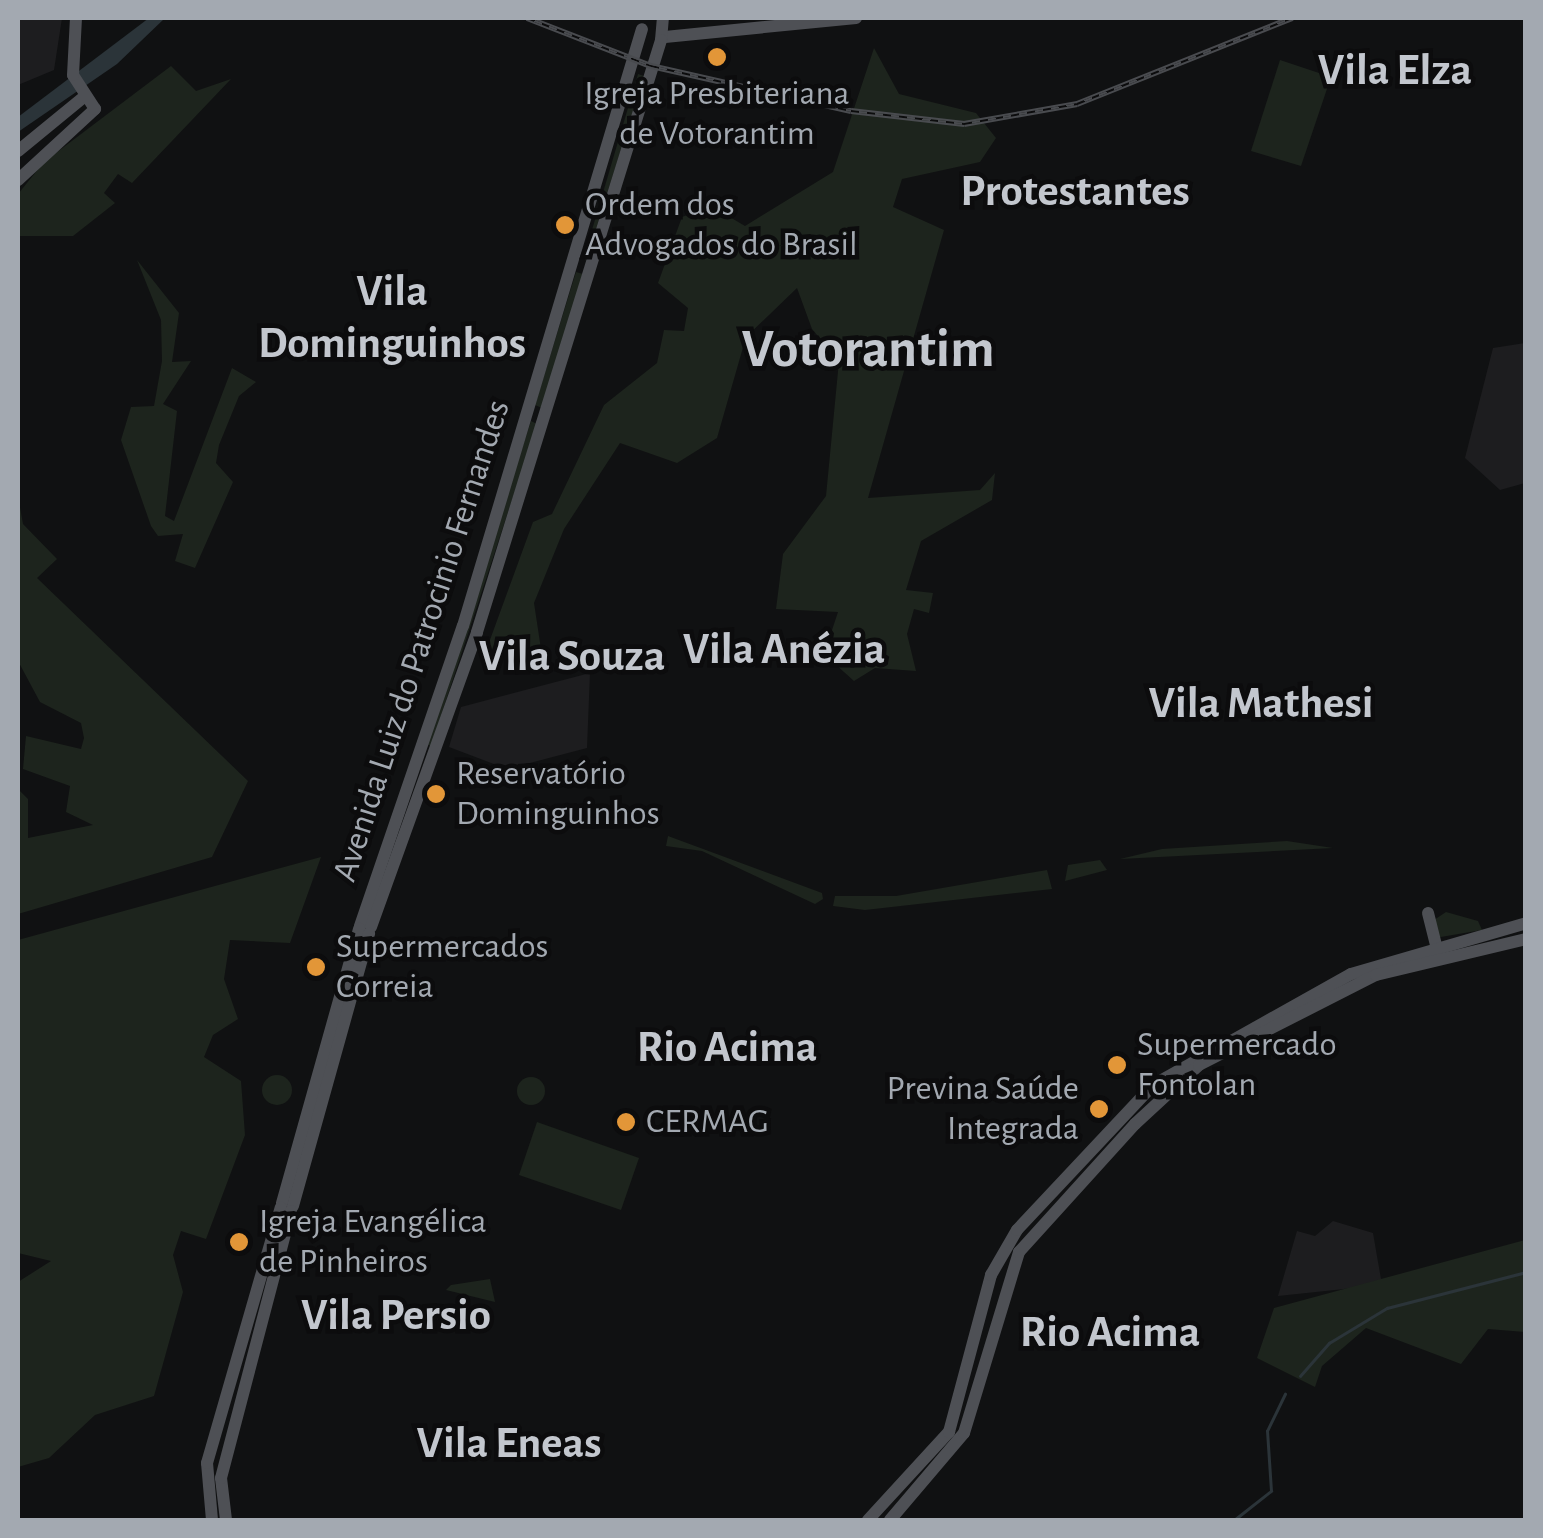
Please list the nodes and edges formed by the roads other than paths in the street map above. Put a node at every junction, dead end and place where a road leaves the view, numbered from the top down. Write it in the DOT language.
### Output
graph roads {
  1 [pos="76,18"];
  2 [pos="665,18"];
  3 [pos="856,18"];
  4 [pos="804,20"];
  5 [pos="644,22"];
  6 [pos="663,39"];
  7 [pos="636,68"];
  8 [pos="651,68"];
  9 [pos="84,93"];
  10 [pos="18,151"];
  11 [pos="18,180"];
  12 [pos="1428,912"];
  13 [pos="1526,923"];
  14 [pos="365,929"];
  15 [pos="1489,933"];
  16 [pos="1526,940"];
  17 [pos="1433,947"];
  18 [pos="1460,950"];
  19 [pos="1231,1015"];
  20 [pos="1230,1034"];
  21 [pos="1199,1066"];
  22 [pos="1152,1085"];
  23 [pos="1116,1145"];
  24 [pos="1066,1175"];
  25 [pos="1028,1239"];
  26 [pos="991,1276"];
  27 [pos="987,1339"];
  28 [pos="249,1344"];
  29 [pos="965,1376"];
  30 [pos="964,1432"];
  31 [pos="212,1520"];
  32 [pos="226,1520"];
  33 [pos="868,1520"];
  34 [pos="890,1520"];
  1 -- 9 [label="main road"];
  2 -- 6 [label="main road"];
  3 -- 4 [label="main road"];
  4 -- 6 [label="main road"];
  5 -- 6 [label="main road"];
  5 -- 7 [label="main road, Avenida Luiz do Patrocinio Fernandes"];
  6 -- 8 [label="main road, Avenida Luiz do Patrocinio Fernandes"];
  7 -- 8 [label="main road"];
  7 -- 14 [label="main road, Avenida Luiz do Patrocinio Fernandes"];
  8 -- 14 [label="main road, Avenida Luiz do Patrocinio Fernandes"];
  9 -- 10 [label="main road"];
  9 -- 11 [label="main road"];
  12 -- 17 [label="main road"];
  13 -- 15 [label="main road"];
  14 -- 28 [label="main road, Avenida Luiz do Patrocinio Fernandes"];
  15 -- 17 [label="main road"];
  15 -- 18 [label="main road"];
  16 -- 18 [label="main road"];
  17 -- 18 [label="main road"];
  17 -- 20 [label="main road"];
  18 -- 21 [label="main road"];
  19 -- 20 [label="main road"];
  20 -- 21 [label="main road"];
  20 -- 22 [label="main road"];
  21 -- 23 [label="main road"];
  22 -- 23 [label="main road"];
  22 -- 24 [label="main road"];
  23 -- 25 [label="main road"];
  24 -- 25 [label="main road"];
  24 -- 26 [label="main road"];
  25 -- 27 [label="main road"];
  26 -- 27 [label="main road"];
  26 -- 29 [label="main road"];
  27 -- 30 [label="main road"];
  28 -- 31 [label="main road, Avenida Luiz do Patrocinio Fernandes"];
  28 -- 32 [label="main road, Avenida Luiz do Patrocinio Fernandes"];
  29 -- 30 [label="main road"];
  29 -- 33 [label="main road"];
  30 -- 34 [label="main road"];
}
